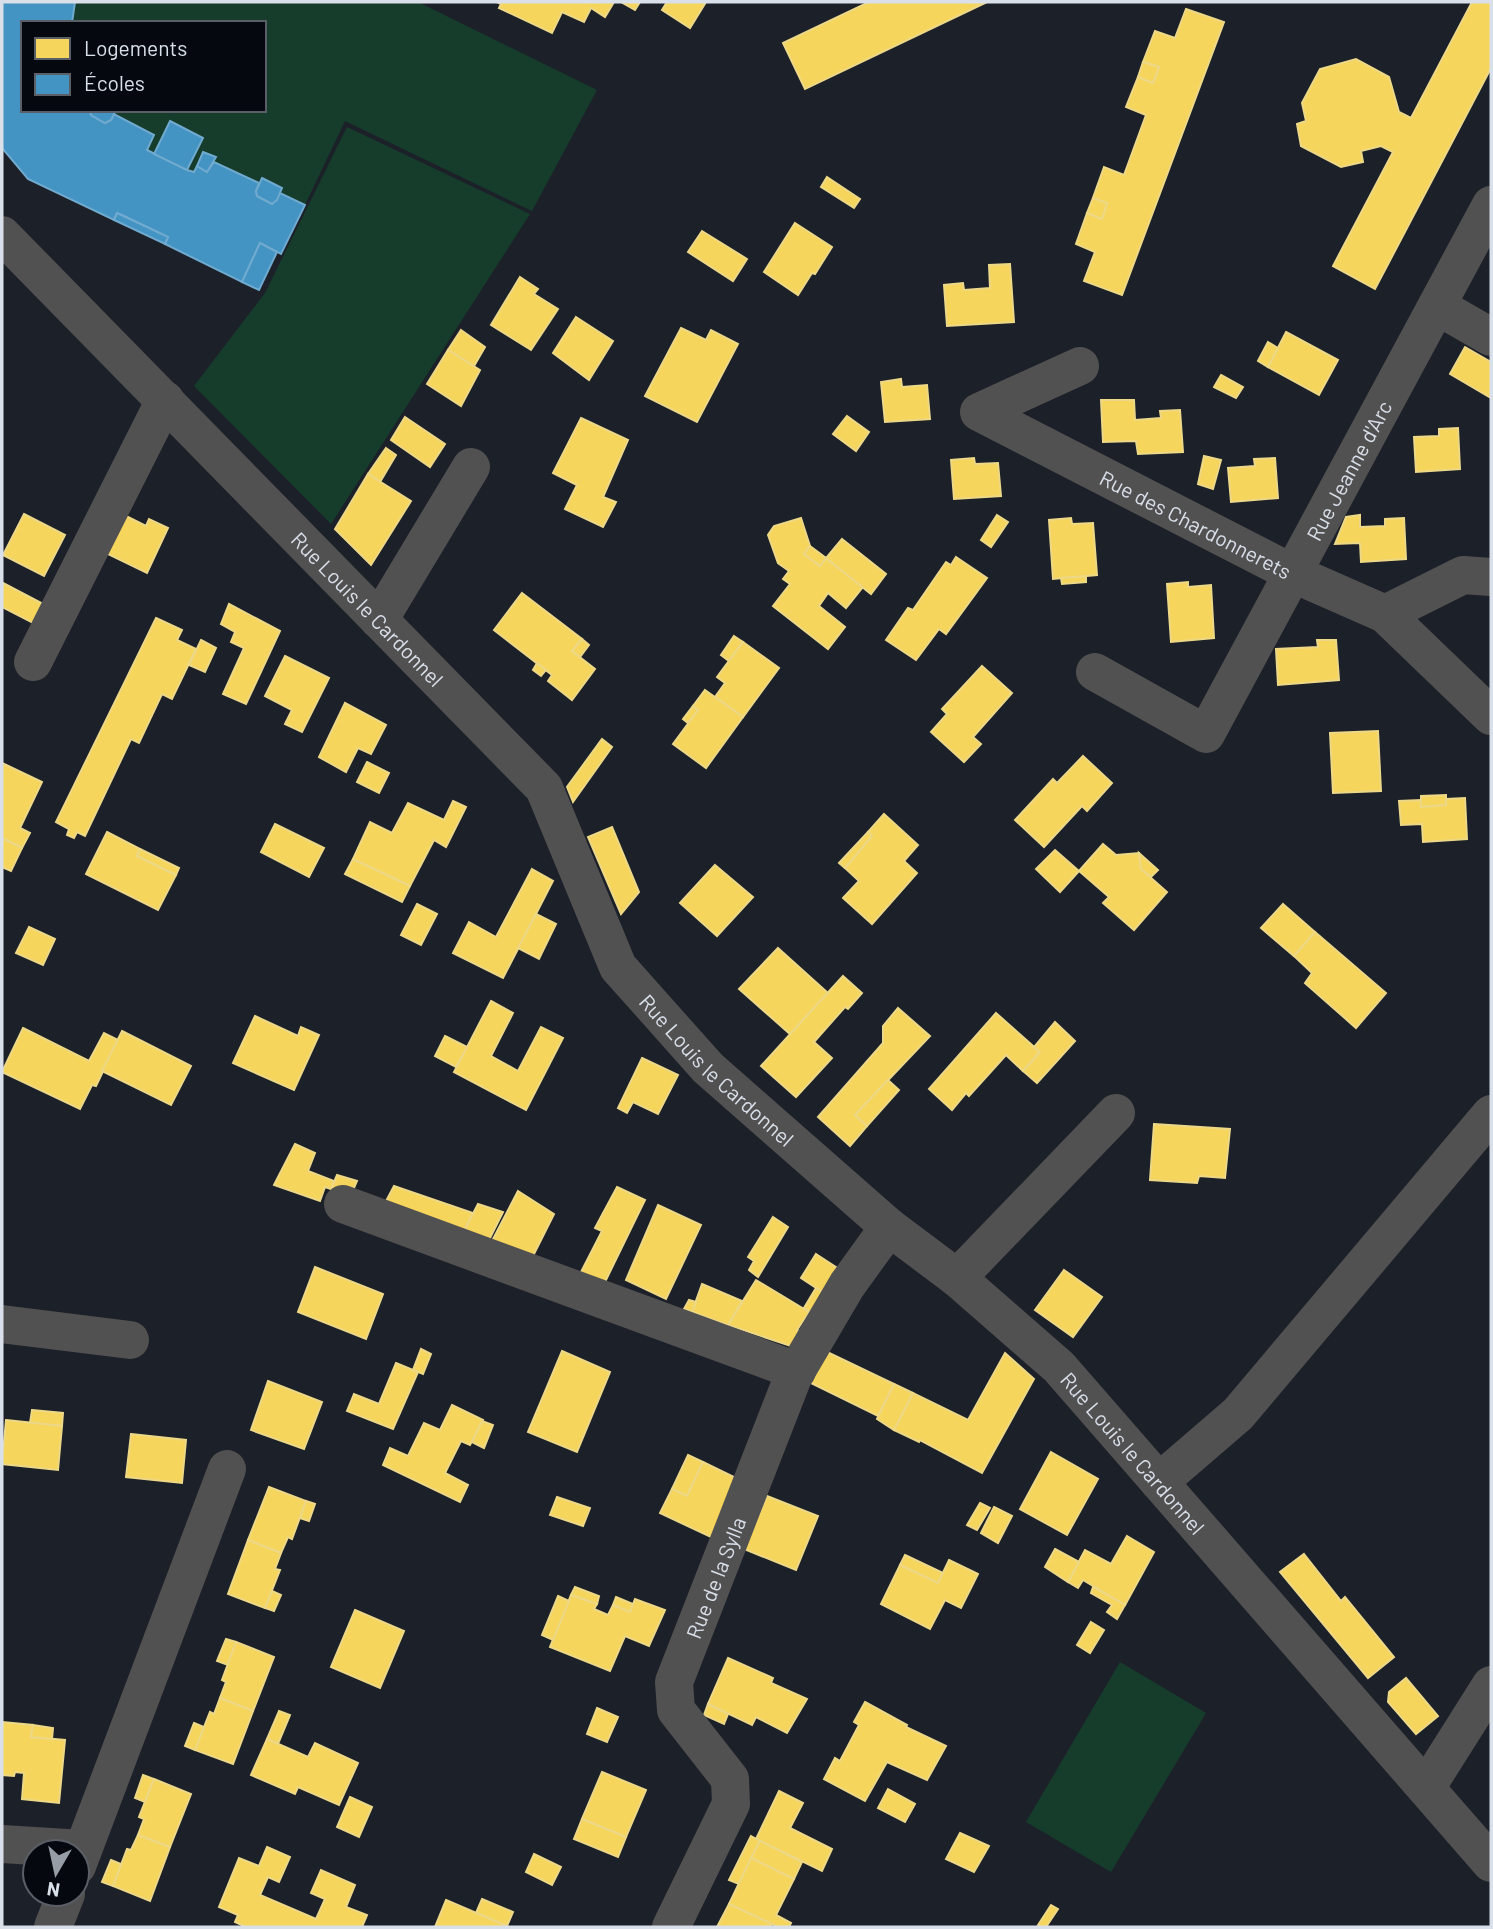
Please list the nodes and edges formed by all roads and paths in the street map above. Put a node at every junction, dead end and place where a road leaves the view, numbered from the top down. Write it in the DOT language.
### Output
graph roads {
  1 [pos="1491,205"];
  2 [pos="2,235"];
  3 [pos="1437,306"];
  4 [pos="1491,337"];
  5 [pos="1080,366"];
  6 [pos="164,400"];
  7 [pos="471,467"];
  8 [pos="1294,574"];
  9 [pos="1491,577"];
  10 [pos="1385,614"];
  11 [pos="379,620"];
  12 [pos="33,662"];
  13 [pos="1095,672"];
  14 [pos="1491,716"];
  15 [pos="1116,1114"];
  16 [pos="1491,1114"];
  17 [pos="343,1204"];
  18 [pos="889,1227"];
  19 [pos="957,1278"];
  20 [pos="2,1324"];
  21 [pos="130,1340"];
  22 [pos="797,1371"];
  23 [pos="227,1469"];
  24 [pos="1159,1482"];
  25 [pos="1491,1685"];
  26 [pos="1426,1788"];
  27 [pos="88,1838"];
  28 [pos="2,1844"];
  29 [pos="21,1847"];
  30 [pos="1491,1863"];
  31 [pos="60,1908"];
  32 [pos="53,1927"];
  33 [pos="671,1927"];
  1 -- 3 [label="street, Rue Jeanne d'Arc"];
  2 -- 6 [label="street, Rue Louis le Cardonnel"];
  3 -- 4 [label="street"];
  3 -- 8 [label="street, Rue Jeanne d'Arc"];
  5 -- 8 [label="street, Rue des Chardonnerets"];
  6 -- 11 [label="street, Rue Louis le Cardonnel"];
  6 -- 12 [label="street"];
  7 -- 11 [label="street"];
  8 -- 10 [label="street, Rue des Chardonnerets"];
  8 -- 13 [label="street, Rue Jeanne d'Arc"];
  9 -- 10 [label="street"];
  10 -- 14 [label="street, Rue des Chardonnerets"];
  11 -- 18 [label="street, Rue Louis le Cardonnel"];
  15 -- 19 [label="street"];
  16 -- 24 [label="street"];
  17 -- 22 [label="street"];
  18 -- 19 [label="street, Rue Louis le Cardonnel"];
  18 -- 22 [label="street, Rue de la Sylla"];
  19 -- 24 [label="street, Rue Louis le Cardonnel"];
  20 -- 21 [label="street"];
  22 -- 33 [label="street, Rue de la Sylla"];
  23 -- 27 [label="street"];
  24 -- 26 [label="street, Rue Louis le Cardonnel"];
  25 -- 26 [label="street"];
  26 -- 30 [label="street, Rue Louis le Cardonnel"];
  28 -- 29 [label="street"];
  31 -- 32 [label="street"];
}
